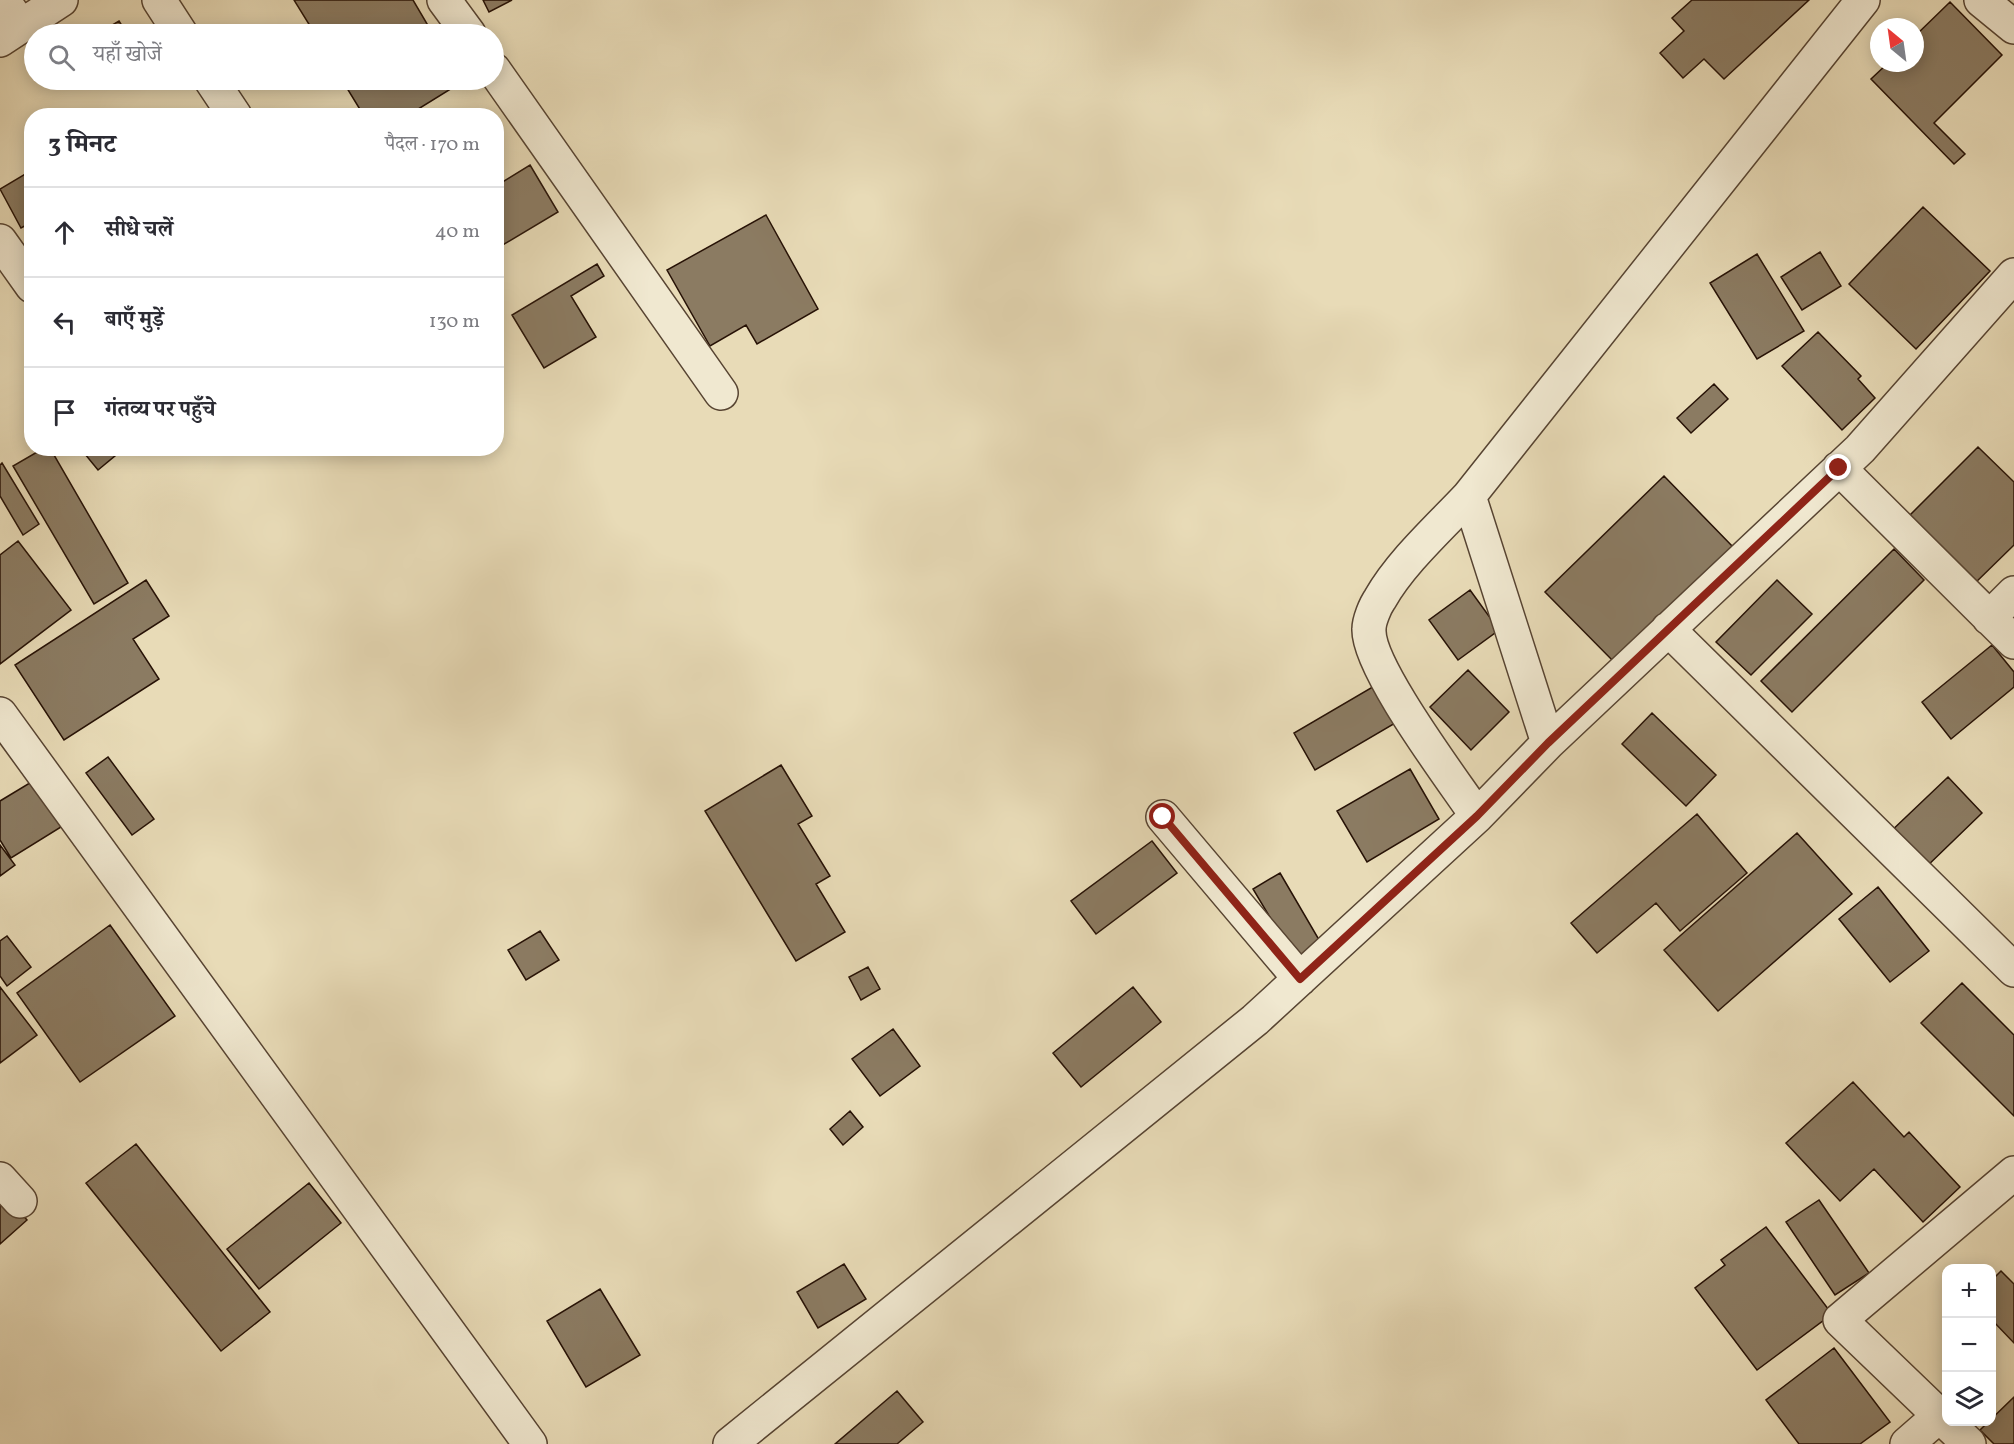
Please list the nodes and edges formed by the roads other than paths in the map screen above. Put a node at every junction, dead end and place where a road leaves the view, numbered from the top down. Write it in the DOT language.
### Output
graph roads {
  1 [pos="61,0"];
  2 [pos="159,0"];
  3 [pos="444,0"];
  4 [pos="1863,0"];
  5 [pos="1981,0"];
  6 [pos="8,22"];
  7 [pos="175,24"];
  8 [pos="462,24"];
  9 [pos="2014,27"];
  10 [pos="504,84"];
  11 [pos="218,90"];
  12 [pos="230,108"];
  13 [pos="0,241"];
  14 [pos="24,275"];
  15 [pos="2014,275"];
  16 [pos="721,393"];
  17 [pos="1839,468"];
  18 [pos="1469,496"];
  19 [pos="2014,593"];
  20 [pos="1989,618"];
  21 [pos="1668,629"];
  22 [pos="2014,642"];
  23 [pos="0,714"];
  24 [pos="1548,743"];
  25 [pos="1477,816"];
  26 [pos="1163,817"];
  27 [pos="2014,970"];
  28 [pos="1300,979"];
  29 [pos="2014,1173"];
  30 [pos="1939,1416"];
  31 [pos="530,1444"];
  32 [pos="730,1444"];
  33 [pos="1907,1444"];
  34 [pos="1968,1444"];
  1 -- 6 [label="street"];
  2 -- 7 [label="street"];
  3 -- 8 [label="street"];
  4 -- 18 [label="street"];
  5 -- 9 [label="street"];
  10 -- 16 [label="street"];
  11 -- 12 [label="street"];
  13 -- 14 [label="street"];
  15 -- 17 [label="street"];
  17 -- 20 [label="street"];
  17 -- 21 [label="street"];
  18 -- 24 [label="street"];
  18 -- 25 [label="street"];
  19 -- 20 [label="street"];
  20 -- 22 [label="street"];
  21 -- 24 [label="street"];
  21 -- 27 [label="street"];
  23 -- 31 [label="street"];
  24 -- 25 [label="street"];
  25 -- 28 [label="street"];
  26 -- 28 [label="street"];
  28 -- 32 [label="street"];
  29 -- 30 [label="street"];
  30 -- 33 [label="street"];
  30 -- 34 [label="street"];
}
